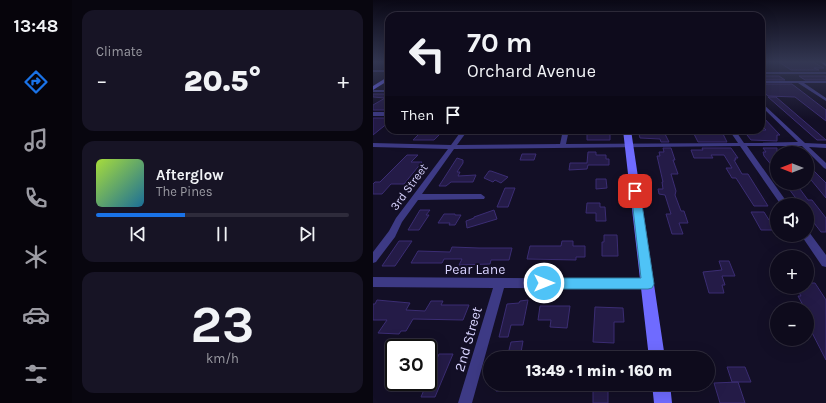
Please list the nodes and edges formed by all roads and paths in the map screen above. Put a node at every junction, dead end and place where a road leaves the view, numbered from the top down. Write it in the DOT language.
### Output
graph roads {
  1 [pos="385,81"];
  2 [pos="765,82"];
  3 [pos="799,82"];
  4 [pos="826,82"];
  5 [pos="373,90"];
  6 [pos="385,91"];
  7 [pos="826,100"];
  8 [pos="765,107"];
  9 [pos="373,114"];
  10 [pos="385,114"];
  11 [pos="462,134"];
  12 [pos="565,134"];
  13 [pos="628,134"];
  14 [pos="735,134"];
  15 [pos="742,144"];
  16 [pos="373,145"];
  17 [pos="629,145"];
  18 [pos="803,145"];
  19 [pos="563,146"];
  20 [pos="826,146"];
  21 [pos="453,147"];
  22 [pos="826,167"];
  23 [pos="481,196"];
  24 [pos="416,197"];
  25 [pos="780,198"];
  26 [pos="811,242"];
  27 [pos="373,259"];
  28 [pos="826,263"];
  29 [pos="373,282"];
  30 [pos="499,283"];
  31 [pos="648,284"];
  32 [pos="656,351"];
  33 [pos="662,391"];
  34 [pos="465,403"];
  35 [pos="663,403"];
  1 -- 5 [label="street"];
  2 -- 3 [label="street"];
  3 -- 4 [label="street"];
  3 -- 7 [label="street"];
  5 -- 6 [label="street"];
  8 -- 18 [label="street"];
  9 -- 10 [label="street"];
  11 -- 21 [label="street, 3rd Street"];
  12 -- 19 [label="street"];
  13 -- 17 [label="street"];
  14 -- 15 [label="street"];
  15 -- 17 [label="street"];
  15 -- 18 [label="street"];
  15 -- 25 [label="street"];
  16 -- 21 [label="street"];
  17 -- 19 [label="street"];
  17 -- 31 [label="street"];
  18 -- 20 [label="street"];
  18 -- 22 [label="street"];
  19 -- 21 [label="street"];
  21 -- 24 [label="street, 3rd Street"];
  23 -- 24 [label="street"];
  24 -- 27 [label="street, 3rd Street"];
  26 -- 28 [label="street"];
  29 -- 30 [label="street, Pear Lane"];
  30 -- 31 [label="street, Pear Lane"];
  30 -- 34 [label="street, 2nd Street"];
  31 -- 32 [label="street"];
  33 -- 35 [label="street"];
}
